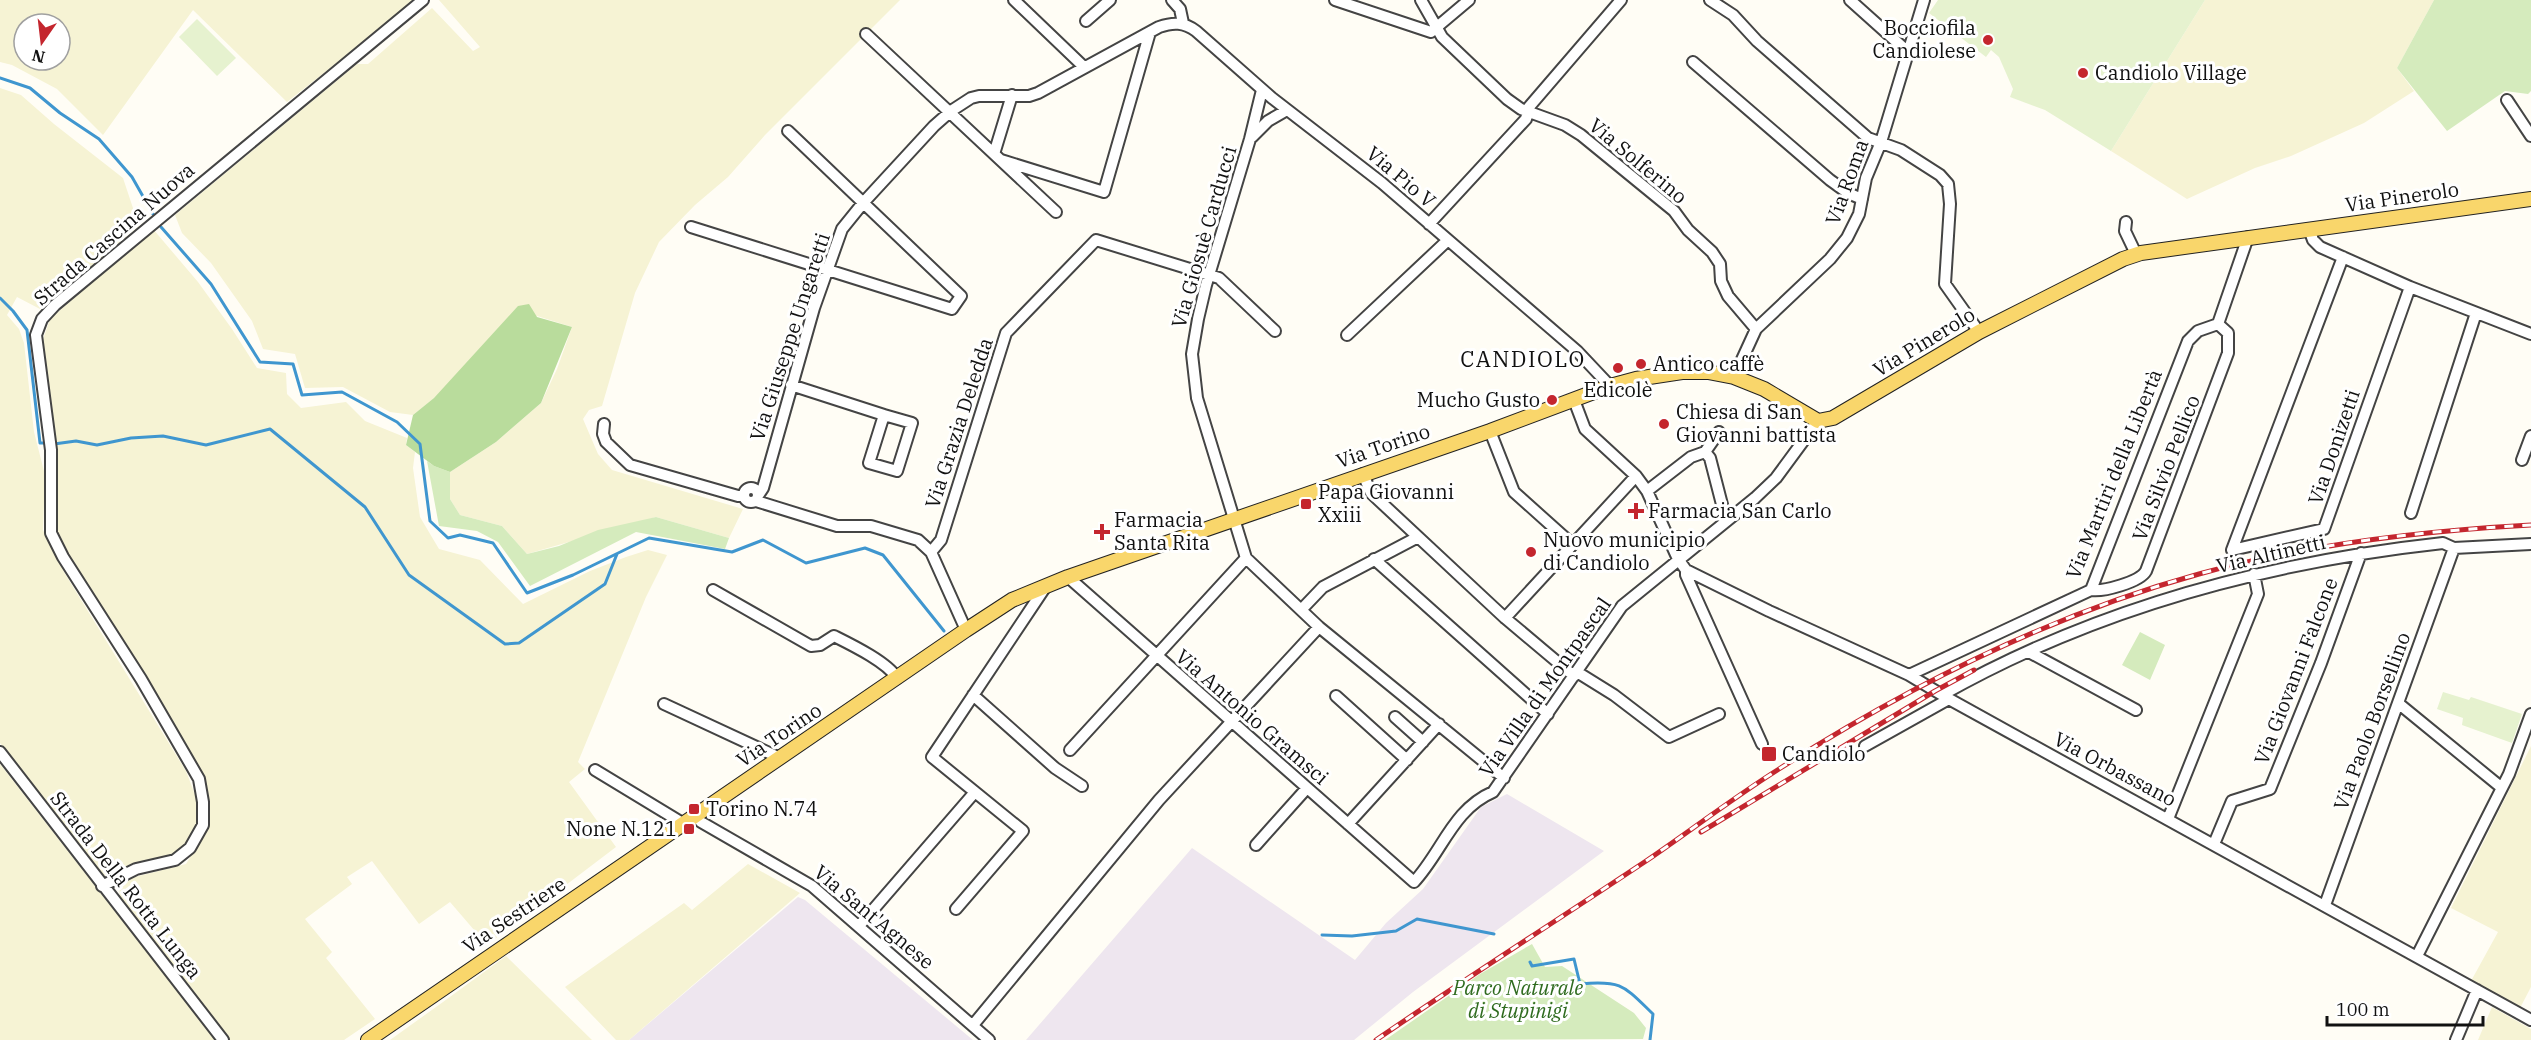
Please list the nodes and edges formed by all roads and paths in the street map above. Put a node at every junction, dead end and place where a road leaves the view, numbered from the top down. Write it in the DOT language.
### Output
graph roads {
  1 [pos="423,0"];
  2 [pos="1014,0"];
  3 [pos="1110,0"];
  4 [pos="1172,0"];
  5 [pos="1335,0"];
  6 [pos="1421,0"];
  7 [pos="1469,0"];
  8 [pos="1621,0"];
  9 [pos="1710,0"];
  10 [pos="1850,0"];
  11 [pos="1924,0"];
  12 [pos="1086,21"];
  13 [pos="1183,23"];
  14 [pos="1436,28"];
  15 [pos="1150,32"];
  16 [pos="866,34"];
  17 [pos="1908,52"];
  18 [pos="1693,62"];
  19 [pos="1084,67"];
  20 [pos="1262,90"];
  21 [pos="1012,95"];
  22 [pos="2507,100"];
  23 [pos="1287,110"];
  24 [pos="950,112"];
  25 [pos="1528,112"];
  26 [pos="788,131"];
  27 [pos="2531,136"];
  28 [pos="1250,139"];
  29 [pos="1881,142"];
  30 [pos="997,157"];
  31 [pos="1862,199"];
  32 [pos="2531,199"];
  33 [pos="863,203"];
  34 [pos="1056,212"];
  35 [pos="2126,222"];
  36 [pos="1429,224"];
  37 [pos="691,227"];
  38 [pos="2309,229"];
  39 [pos="2248,237"];
  40 [pos="1448,240"];
  41 [pos="2136,254"];
  42 [pos="2343,257"];
  43 [pos="827,270"];
  44 [pos="1210,274"];
  45 [pos="2410,287"];
  46 [pos="2476,313"];
  47 [pos="2218,324"];
  48 [pos="1756,329"];
  49 [pos="1275,331"];
  50 [pos="1979,332"];
  51 [pos="2531,334"];
  52 [pos="1347,335"];
  53 [pos="1734,377"];
  54 [pos="791,385"];
  55 [pos="1610,386"];
  56 [pos="1574,400"];
  57 [pos="884,415"];
  58 [pos="1818,421"];
  59 [pos="604,424"];
  60 [pos="1490,431"];
  61 [pos="1719,432"];
  62 [pos="2531,436"];
  63 [pos="1705,452"];
  64 [pos="2522,460"];
  65 [pos="1363,474"];
  66 [pos="1636,476"];
  67 [pos="1647,491"];
  68 [pos="753,495"];
  69 [pos="2411,513"];
  70 [pos="1234,518"];
  71 [pos="1726,520"];
  72 [pos="1418,537"];
  73 [pos="1572,544"];
  74 [pos="2531,544"];
  75 [pos="2454,548"];
  76 [pos="931,552"];
  77 [pos="2361,553"];
  78 [pos="1246,558"];
  79 [pos="1374,560"];
  80 [pos="1678,560"];
  81 [pos="1686,570"];
  82 [pos="2254,574"];
  83 [pos="1068,577"];
  84 [pos="1046,586"];
  85 [pos="712,590"];
  86 [pos="2091,591"];
  87 [pos="1301,610"];
  88 [pos="1505,618"];
  89 [pos="1318,627"];
  90 [pos="966,630"];
  91 [pos="2029,652"];
  92 [pos="1155,656"];
  93 [pos="1576,674"];
  94 [pos="1909,675"];
  95 [pos="897,678"];
  96 [pos="973,695"];
  97 [pos="1336,696"];
  98 [pos="1945,697"];
  99 [pos="2398,703"];
  100 [pos="664,704"];
  101 [pos="2136,710"];
  102 [pos="1548,714"];
  103 [pos="1719,714"];
  104 [pos="2531,714"];
  105 [pos="1395,717"];
  106 [pos="1231,721"];
  107 [pos="1439,724"];
  108 [pos="1423,742"];
  109 [pos="1762,744"];
  110 [pos="1865,746"];
  111 [pos="1070,750"];
  112 [pos="0,752"];
  113 [pos="780,758"];
  114 [pos="1407,760"];
  115 [pos="595,770"];
  116 [pos="1504,778"];
  117 [pos="1082,786"];
  118 [pos="1307,788"];
  119 [pos="2502,788"];
  120 [pos="975,792"];
  121 [pos="2168,819"];
  122 [pos="690,820"];
  123 [pos="1348,824"];
  124 [pos="1256,844"];
  125 [pos="2214,844"];
  126 [pos="1414,882"];
  127 [pos="102,886"];
  128 [pos="2325,905"];
  129 [pos="956,909"];
  130 [pos="859,926"];
  131 [pos="2417,956"];
  132 [pos="2477,990"];
  133 [pos="2531,1020"];
  134 [pos="973,1025"];
  135 [pos="223,1040"];
  136 [pos="368,1040"];
  137 [pos="989,1040"];
  138 [pos="2456,1040"];
  1 -- 127 [label="street, Strada Cascina Nuova"];
  2 -- 19 [label="street"];
  3 -- 12 [label="street"];
  4 -- 13 [label="street, Via Pio V"];
  5 -- 14 [label="street"];
  6 -- 14 [label="street, Via Solferino"];
  7 -- 14 [label="street"];
  8 -- 25 [label="street"];
  9 -- 29 [label="street"];
  10 -- 17 [label="street"];
  11 -- 17 [label="street, Via Roma"];
  13 -- 15 [label="street, Via Giuseppe Ungaretti"];
  13 -- 20 [label="street, Via Pio V"];
  14 -- 25 [label="street, Via Solferino"];
  15 -- 19 [label="street, Via Giuseppe Ungaretti"];
  15 -- 30 [label="street"];
  16 -- 24 [label="street"];
  17 -- 29 [label="street, Via Roma"];
  18 -- 31 [label="street"];
  19 -- 21 [label="street, Via Giuseppe Ungaretti"];
  20 -- 23 [label="street, Via Pio V"];
  20 -- 28 [label="street, Via Giosuè Carducci"];
  21 -- 24 [label="street, Via Giuseppe Ungaretti"];
  21 -- 30 [label="street"];
  22 -- 27 [label="street"];
  23 -- 28 [label="street, Via Giosuè Carducci"];
  23 -- 36 [label="street, Via Pio V"];
  24 -- 30 [label="street"];
  24 -- 33 [label="street, Via Giuseppe Ungaretti"];
  25 -- 36 [label="street"];
  25 -- 48 [label="street, Via Solferino"];
  26 -- 33 [label="street"];
  28 -- 44 [label="street, Via Giosuè Carducci"];
  29 -- 31 [label="street, Via Roma"];
  29 -- 50 [label="street"];
  30 -- 34 [label="street"];
  31 -- 48 [label="street, Via Roma"];
  32 -- 38 [label="main road, Via Pinerolo"];
  33 -- 43 [label="street, Via Giuseppe Ungaretti"];
  33 -- 43 [label="street"];
  35 -- 41 [label="street"];
  36 -- 40 [label="street, Via Pio V"];
  37 -- 43 [label="street"];
  38 -- 39 [label="main road, Via Pinerolo"];
  38 -- 42 [label="street"];
  39 -- 41 [label="main road, Via Pinerolo"];
  39 -- 47 [label="street"];
  40 -- 52 [label="street"];
  40 -- 55 [label="street, Via Pio V"];
  41 -- 50 [label="main road, Via Pinerolo"];
  42 -- 45 [label="street"];
  42 -- 45 [label="street, Via Donizetti"];
  43 -- 54 [label="street, Via Giuseppe Ungaretti"];
  44 -- 49 [label="street, Via Grazia Deledda"];
  44 -- 70 [label="street, Via Giosuè Carducci"];
  44 -- 76 [label="street, Via Grazia Deledda"];
  45 -- 46 [label="street"];
  46 -- 51 [label="street"];
  46 -- 69 [label="street"];
  47 -- 86 [label="street, Via Martiri della Libertà"];
  47 -- 86 [label="street, Via Silvio Pellico"];
  48 -- 53 [label="street, Via Roma"];
  50 -- 58 [label="main road, Via Pinerolo"];
  53 -- 55 [label="main road, Via Torino"];
  53 -- 58 [label="main road"];
  54 -- 57 [label="street"];
  54 -- 68 [label="street, Via Giuseppe Ungaretti"];
  55 -- 56 [label="main road, Via Torino"];
  56 -- 60 [label="main road, Via Torino"];
  56 -- 66 [label="street, Via Orbassano"];
  57 -- 57 [label="street"];
  58 -- 71 [label="street, Via Villa di Montpascal"];
  59 -- 68 [label="street"];
  60 -- 65 [label="main road, Via Torino"];
  60 -- 73 [label="street"];
  61 -- 63 [label="street"];
  62 -- 64 [label="street"];
  63 -- 67 [label="street"];
  63 -- 71 [label="street"];
  65 -- 70 [label="main road, Via Torino"];
  65 -- 72 [label="street"];
  66 -- 67 [label="street, Via Orbassano"];
  66 -- 73 [label="street"];
  67 -- 80 [label="street, Via Orbassano"];
  68 -- 76 [label="street"];
  70 -- 78 [label="street, Via Giosuè Carducci"];
  70 -- 83 [label="main road, Via Torino"];
  71 -- 80 [label="street, Via Villa di Montpascal"];
  72 -- 79 [label="street"];
  72 -- 88 [label="street"];
  73 -- 88 [label="street"];
  74 -- 75 [label="street, Via Altinetti"];
  75 -- 77 [label="street, Via Altinetti"];
  75 -- 99 [label="street, Via Paolo Borsellino"];
  76 -- 90 [label="street"];
  77 -- 82 [label="street, Via Altinetti"];
  77 -- 125 [label="street, Via Giovanni Falcone"];
  78 -- 87 [label="street"];
  78 -- 92 [label="street"];
  79 -- 87 [label="street"];
  79 -- 102 [label="street"];
  80 -- 81 [label="street, Via Orbassano"];
  80 -- 93 [label="street, Via Villa di Montpascal"];
  81 -- 94 [label="street, Via Orbassano"];
  81 -- 109 [label="street"];
  82 -- 91 [label="street, Via Altinetti"];
  82 -- 121 [label="street"];
  83 -- 84 [label="main road, Via Torino"];
  83 -- 92 [label="street, Via Antonio Gramsci"];
  84 -- 90 [label="main road, Via Torino"];
  84 -- 96 [label="street"];
  85 -- 95 [label="street"];
  86 -- 94 [label="street, Via Martiri della Libertà"];
  87 -- 89 [label="street"];
  88 -- 93 [label="street"];
  89 -- 106 [label="street"];
  89 -- 107 [label="street"];
  90 -- 95 [label="main road, Via Torino"];
  91 -- 98 [label="street, Via Altinetti"];
  91 -- 101 [label="street"];
  92 -- 106 [label="street, Via Antonio Gramsci"];
  92 -- 111 [label="street"];
  93 -- 102 [label="street, Via Villa di Montpascal"];
  93 -- 103 [label="street"];
  94 -- 98 [label="street, Via Orbassano"];
  95 -- 113 [label="main road, Via Torino"];
  96 -- 117 [label="street"];
  96 -- 120 [label="street"];
  97 -- 114 [label="street"];
  98 -- 110 [label="street, Via Altinetti"];
  98 -- 121 [label="street, Via Orbassano"];
  99 -- 119 [label="street"];
  99 -- 128 [label="street, Via Paolo Borsellino"];
  100 -- 113 [label="street"];
  102 -- 116 [label="street, Via Villa di Montpascal"];
  104 -- 119 [label="street"];
  105 -- 108 [label="street"];
  106 -- 118 [label="street, Via Antonio Gramsci"];
  106 -- 134 [label="street"];
  107 -- 108 [label="street"];
  107 -- 116 [label="street"];
  108 -- 114 [label="street"];
  112 -- 127 [label="street, Strada Della Rotta Lunga"];
  113 -- 122 [label="main road, Via Torino"];
  114 -- 123 [label="street"];
  115 -- 122 [label="street, Via Sant'Agnese"];
  116 -- 126 [label="street, Via Villa di Montpascal"];
  118 -- 123 [label="street, Via Antonio Gramsci"];
  118 -- 124 [label="street"];
  119 -- 131 [label="street"];
  120 -- 129 [label="street"];
  120 -- 130 [label="street"];
  121 -- 125 [label="street, Via Orbassano"];
  122 -- 130 [label="street, Via Sant'Agnese"];
  122 -- 136 [label="main road, Via Sestriere"];
  123 -- 126 [label="street, Via Antonio Gramsci"];
  125 -- 128 [label="street, Via Orbassano"];
  127 -- 135 [label="street, Strada Della Rotta Lunga"];
  128 -- 131 [label="street, Via Orbassano"];
  130 -- 134 [label="street, Via Sant'Agnese"];
  131 -- 132 [label="street, Via Orbassano"];
  132 -- 133 [label="street, Via Orbassano"];
  132 -- 138 [label="street"];
  134 -- 137 [label="street, Via Sant'Agnese"];
}
